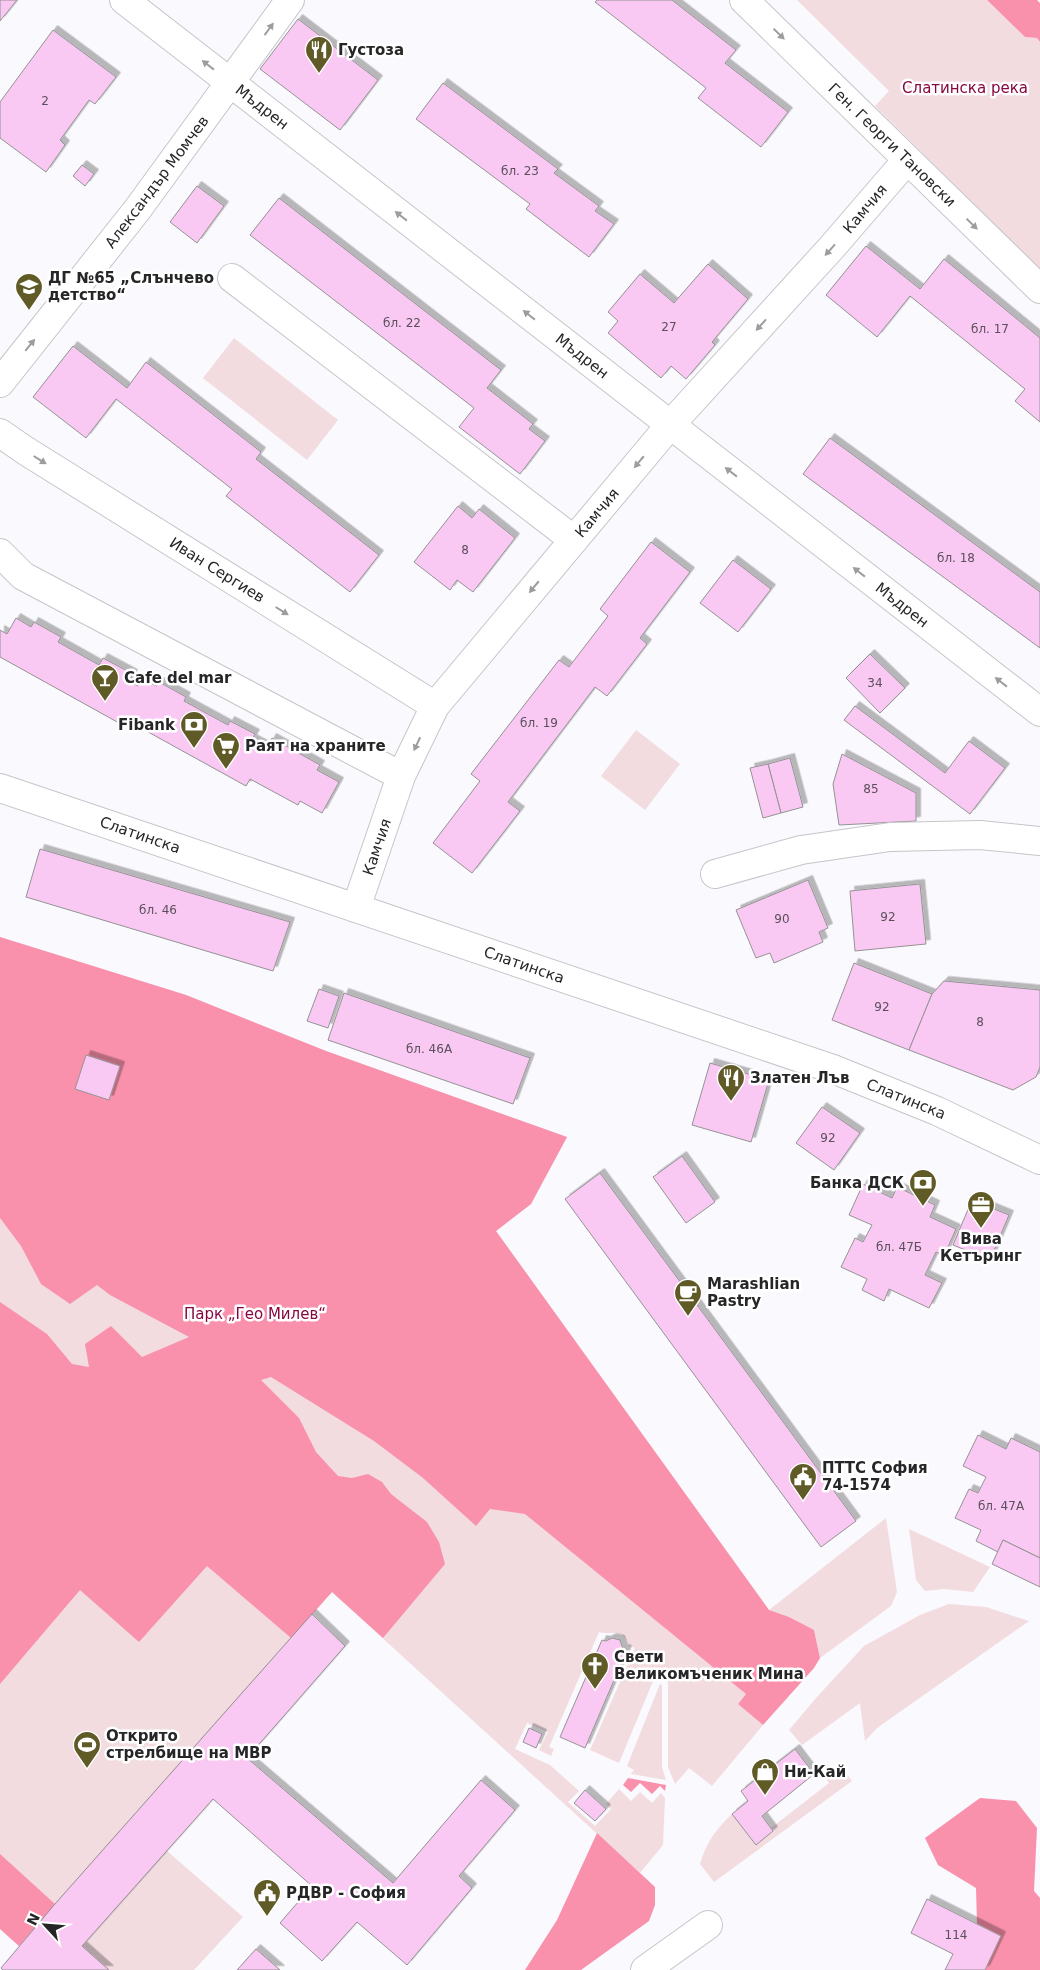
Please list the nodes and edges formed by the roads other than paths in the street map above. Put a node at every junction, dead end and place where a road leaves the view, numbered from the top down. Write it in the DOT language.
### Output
graph roads {
  1 [pos="124,0"];
  2 [pos="290,0"];
  3 [pos="744,0"];
  4 [pos="230,82"];
  5 [pos="907,160"];
  6 [pos="232,278"];
  7 [pos="1040,289"];
  8 [pos="0,383"];
  9 [pos="670,425"];
  10 [pos="0,433"];
  11 [pos="574,540"];
  12 [pos="0,553"];
  13 [pos="435,706"];
  14 [pos="1040,712"];
  15 [pos="401,776"];
  16 [pos="0,788"];
  17 [pos="1040,842"];
  18 [pos="714,874"];
  19 [pos="356,908"];
  20 [pos="1037,1152"];
  21 [pos="708,1925"];
  22 [pos="645,1970"];
  4 -- 1 [label="street, Мъдрен, one-way"];
  4 -- 2 [label="street, Александър Момчев, one-way"];
  3 -- 5 [label="street, Ген. Георги Тановски, one-way"];
  8 -- 4 [label="street, Александър Момчев, one-way"];
  9 -- 4 [label="street, Мъдрен, one-way"];
  5 -- 7 [label="street, Ген. Георги Тановски, one-way"];
  5 -- 9 [label="street, Камчия, one-way"];
  6 -- 11 [label="street"];
  9 -- 11 [label="street, Камчия, one-way"];
  14 -- 9 [label="street, Мъдрен, one-way"];
  10 -- 13 [label="street, Иван Сергиев, one-way"];
  11 -- 13 [label="street, Камчия, one-way"];
  12 -- 15 [label="street"];
  13 -- 15 [label="street, Камчия, one-way"];
  15 -- 19 [label="street, Камчия"];
  16 -- 19 [label="street, Слатинска"];
  17 -- 18 [label="street"];
  19 -- 20 [label="street, Слатинска"];
  21 -- 22 [label="street"];
}
